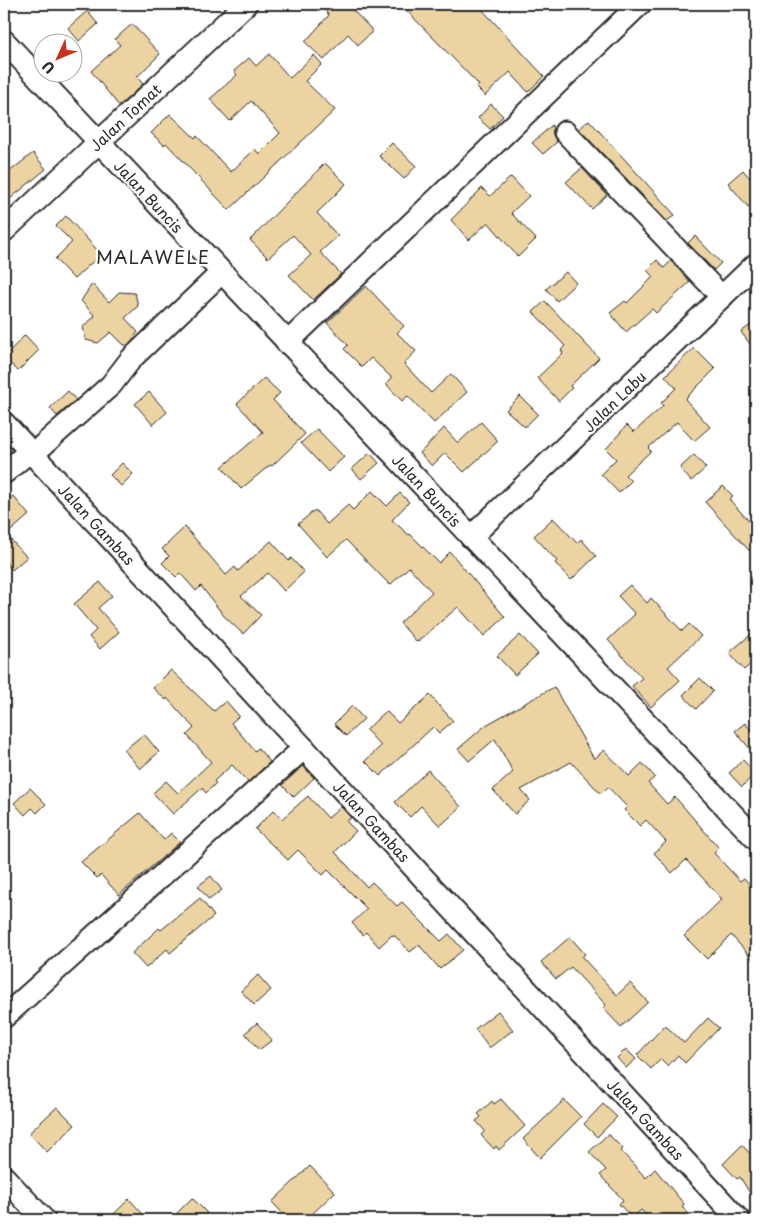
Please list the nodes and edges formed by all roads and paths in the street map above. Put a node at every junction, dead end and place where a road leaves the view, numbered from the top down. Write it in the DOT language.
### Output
graph roads {
  1 [pos="246,4"];
  2 [pos="640,4"];
  3 [pos="4,41"];
  4 [pos="565,132"];
  5 [pos="98,141"];
  6 [pos="4,231"];
  7 [pos="756,264"];
  8 [pos="221,273"];
  9 [pos="722,297"];
  10 [pos="287,343"];
  11 [pos="4,423"];
  12 [pos="32,453"];
  13 [pos="4,473"];
  14 [pos="471,537"];
  15 [pos="304,748"];
  16 [pos="756,839"];
  17 [pos="4,1017"];
  18 [pos="4,1177"];
  19 [pos="731,1217"];
  20 [pos="44,1220"];
  1 -- 5 [label="street, Jalan Tomat"];
  2 -- 10 [label="street"];
  3 -- 5 [label="street, Jalan Buncis"];
  4 -- 9 [label="street"];
  5 -- 6 [label="street, Jalan Tomat"];
  5 -- 8 [label="street, Jalan Buncis"];
  7 -- 9 [label="street, Jalan Labu"];
  8 -- 10 [label="street, Jalan Buncis"];
  8 -- 12 [label="street"];
  9 -- 14 [label="street, Jalan Labu"];
  10 -- 14 [label="street, Jalan Buncis"];
  11 -- 12 [label="street, Jalan Gambas"];
  12 -- 13 [label="street"];
  12 -- 15 [label="street, Jalan Gambas"];
  14 -- 16 [label="street, Jalan Buncis"];
  15 -- 17 [label="street"];
  15 -- 19 [label="street, Jalan Gambas"];
  18 -- 20 [label="street"];
}
